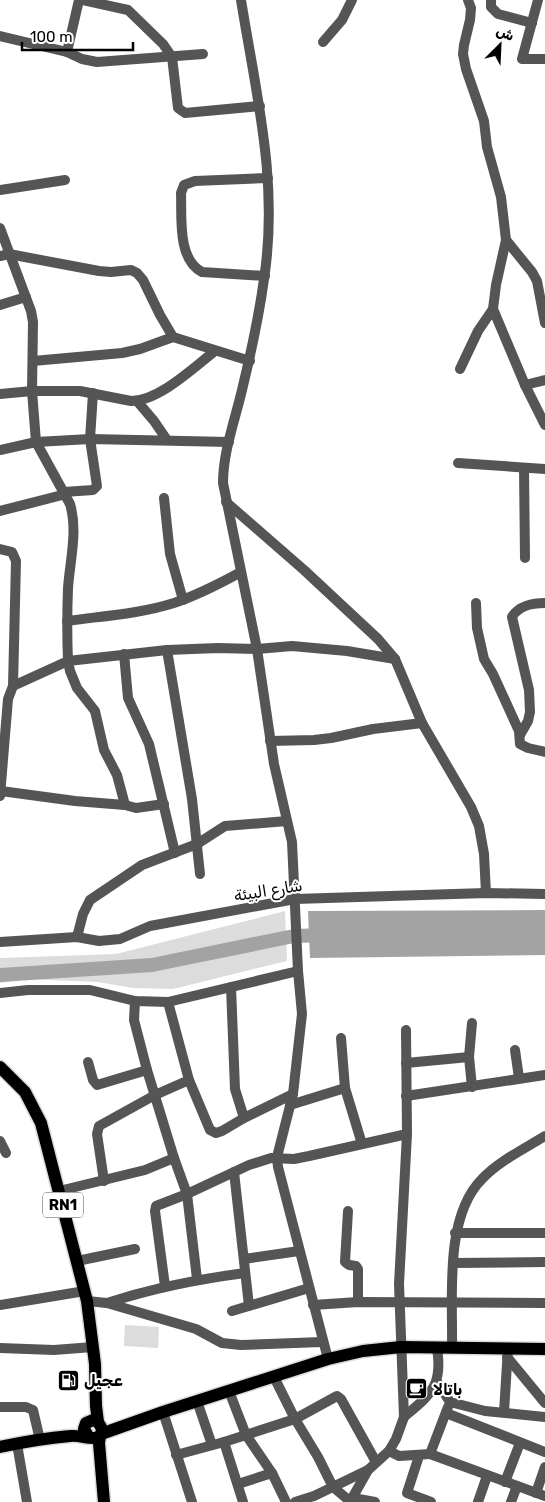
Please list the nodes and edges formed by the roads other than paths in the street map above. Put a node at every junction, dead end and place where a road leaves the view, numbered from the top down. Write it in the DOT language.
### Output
graph roads {
  1 [pos="79,0"];
  2 [pos="83,0"];
  3 [pos="241,0"];
  4 [pos="352,0"];
  5 [pos="468,0"];
  6 [pos="491,0"];
  7 [pos="538,0"];
  8 [pos="95,1"];
  9 [pos="532,23"];
  10 [pos="0,36"];
  11 [pos="324,42"];
  12 [pos="67,52"];
  13 [pos="203,54"];
  14 [pos="172,57"];
  15 [pos="545,59"];
  16 [pos="260,106"];
  17 [pos="268,178"];
  18 [pos="64,180"];
  19 [pos="0,190"];
  20 [pos="0,228"];
  21 [pos="506,240"];
  22 [pos="4,255"];
  23 [pos="265,276"];
  24 [pos="541,283"];
  25 [pos="26,297"];
  26 [pos="0,305"];
  27 [pos="493,308"];
  28 [pos="545,323"];
  29 [pos="173,337"];
  30 [pos="215,351"];
  31 [pos="33,361"];
  32 [pos="250,361"];
  33 [pos="460,368"];
  34 [pos="545,380"];
  35 [pos="525,385"];
  36 [pos="32,391"];
  37 [pos="93,393"];
  38 [pos="0,394"];
  39 [pos="137,401"];
  40 [pos="545,425"];
  41 [pos="90,439"];
  42 [pos="167,440"];
  43 [pos="36,442"];
  44 [pos="229,442"];
  45 [pos="0,450"];
  46 [pos="458,463"];
  47 [pos="524,468"];
  48 [pos="545,469"];
  49 [pos="65,493"];
  50 [pos="164,498"];
  51 [pos="226,502"];
  52 [pos="0,511"];
  53 [pos="0,550"];
  54 [pos="525,558"];
  55 [pos="241,572"];
  56 [pos="182,600"];
  57 [pos="476,603"];
  58 [pos="545,603"];
  59 [pos="67,621"];
  60 [pos="256,649"];
  61 [pos="167,650"];
  62 [pos="124,654"];
  63 [pos="395,659"];
  64 [pos="68,661"];
  65 [pos="13,686"];
  66 [pos="4,699"];
  67 [pos="422,722"];
  68 [pos="520,735"];
  69 [pos="270,741"];
  70 [pos="545,752"];
  71 [pos="0,791"];
  72 [pos="0,796"];
  73 [pos="164,804"];
  74 [pos="125,805"];
  75 [pos="287,821"];
  76 [pos="196,844"];
  77 [pos="175,853"];
  78 [pos="200,874"];
  79 [pos="486,893"];
  80 [pos="545,894"];
  81 [pos="295,899"];
  82 [pos="77,937"];
  83 [pos="0,942"];
  84 [pos="298,971"];
  85 [pos="232,987"];
  86 [pos="0,992"];
  87 [pos="135,1001"];
  88 [pos="168,1002"];
  89 [pos="472,1023"];
  90 [pos="406,1030"];
  91 [pos="341,1038"];
  92 [pos="515,1050"];
  93 [pos="469,1057"];
  94 [pos="88,1062"];
  95 [pos="406,1063"];
  96 [pos="0,1067"];
  97 [pos="147,1070"];
  98 [pos="545,1075"];
  99 [pos="520,1078"];
  100 [pos="190,1080"];
  101 [pos="472,1086"];
  102 [pos="345,1088"];
  103 [pos="293,1094"];
  104 [pos="155,1095"];
  105 [pos="406,1096"];
  106 [pos="290,1105"];
  107 [pos="244,1118"];
  108 [pos="407,1134"];
  109 [pos="545,1136"];
  110 [pos="0,1141"];
  111 [pos="362,1144"];
  112 [pos="6,1153"];
  113 [pos="277,1157"];
  114 [pos="174,1158"];
  115 [pos="234,1172"];
  116 [pos="104,1181"];
  117 [pos="59,1191"];
  118 [pos="187,1194"];
  119 [pos="348,1211"];
  120 [pos="545,1232"];
  121 [pos="455,1233"];
  122 [pos="135,1249"];
  123 [pos="299,1251"];
  124 [pos="244,1259"];
  125 [pos="77,1261"];
  126 [pos="545,1262"];
  127 [pos="453,1263"];
  128 [pos="245,1273"];
  129 [pos="198,1279"];
  130 [pos="165,1286"];
  131 [pos="309,1288"];
  132 [pos="86,1296"];
  133 [pos="358,1302"];
  134 [pos="400,1302"];
  135 [pos="545,1302"];
  136 [pos="107,1303"];
  137 [pos="0,1304"];
  138 [pos="453,1304"];
  139 [pos="313,1305"];
  140 [pos="249,1306"];
  141 [pos="232,1311"];
  142 [pos="322,1342"];
  143 [pos="452,1347"];
  144 [pos="0,1348"];
  145 [pos="401,1348"];
  146 [pos="437,1348"];
  147 [pos="545,1348"];
  148 [pos="93,1352"];
  149 [pos="508,1353"];
  150 [pos="328,1358"];
  151 [pos="274,1377"];
  152 [pos="437,1382"];
  153 [pos="229,1391"];
  154 [pos="197,1401"];
  155 [pos="450,1402"];
  156 [pos="545,1403"];
  157 [pos="0,1407"];
  158 [pos="163,1412"];
  159 [pos="504,1412"];
  160 [pos="446,1414"];
  161 [pos="404,1417"];
  162 [pos="545,1417"];
  163 [pos="295,1419"];
  164 [pos="93,1429"];
  165 [pos="246,1435"];
  166 [pos="40,1440"];
  167 [pos="224,1442"];
  168 [pos="520,1443"];
  169 [pos="17,1444"];
  170 [pos="212,1445"];
  171 [pos="0,1447"];
  172 [pos="389,1451"];
  173 [pos="545,1452"];
  174 [pos="430,1454"];
  175 [pos="176,1455"];
  176 [pos="419,1456"];
  177 [pos="372,1466"];
  178 [pos="545,1467"];
  179 [pos="272,1473"];
  180 [pos="488,1476"];
  181 [pos="505,1482"];
  182 [pos="238,1484"];
  183 [pos="517,1486"];
  184 [pos="332,1488"];
  185 [pos="540,1494"];
  186 [pos="406,1497"];
  187 [pos="104,1501"];
  188 [pos="351,1501"];
  189 [pos="27,1502"];
  190 [pos="192,1502"];
  191 [pos="243,1502"];
  192 [pos="286,1502"];
  193 [pos="295,1502"];
  194 [pos="375,1502"];
  195 [pos="384,1502"];
  196 [pos="430,1502"];
  197 [pos="478,1502"];
  198 [pos="511,1502"];
  1 -- 12 [label="street"];
  2 -- 8 [label="street"];
  3 -- 16 [label="street"];
  4 -- 11 [label="street"];
  5 -- 21 [label="street"];
  6 -- 9 [label="street"];
  7 -- 9 [label="street"];
  8 -- 14 [label="street"];
  9 -- 15 [label="street"];
  10 -- 12 [label="street"];
  12 -- 14 [label="street"];
  13 -- 14 [label="street"];
  14 -- 16 [label="street"];
  16 -- 17 [label="street"];
  17 -- 23 [label="street"];
  17 -- 23 [label="street"];
  18 -- 19 [label="street"];
  20 -- 22 [label="street"];
  21 -- 24 [label="street"];
  21 -- 27 [label="street"];
  22 -- 25 [label="street"];
  22 -- 29 [label="street"];
  23 -- 32 [label="street"];
  24 -- 28 [label="street"];
  25 -- 26 [label="street"];
  25 -- 31 [label="street"];
  27 -- 33 [label="street"];
  27 -- 35 [label="street"];
  29 -- 30 [label="street"];
  29 -- 31 [label="street"];
  30 -- 32 [label="street"];
  30 -- 39 [label="street"];
  31 -- 36 [label="street"];
  32 -- 44 [label="street"];
  34 -- 35 [label="street"];
  35 -- 40 [label="street"];
  36 -- 37 [label="street"];
  36 -- 38 [label="street"];
  36 -- 43 [label="street"];
  37 -- 39 [label="street"];
  37 -- 41 [label="street"];
  39 -- 42 [label="street"];
  41 -- 42 [label="street"];
  41 -- 43 [label="street"];
  41 -- 49 [label="street"];
  42 -- 44 [label="street"];
  43 -- 45 [label="street"];
  43 -- 49 [label="street"];
  44 -- 51 [label="street"];
  46 -- 47 [label="street"];
  47 -- 48 [label="street"];
  47 -- 54 [label="street"];
  49 -- 52 [label="street"];
  49 -- 59 [label="street"];
  50 -- 56 [label="street"];
  51 -- 55 [label="street"];
  51 -- 63 [label="street"];
  53 -- 65 [label="street"];
  55 -- 56 [label="street"];
  55 -- 60 [label="street"];
  56 -- 59 [label="street"];
  57 -- 68 [label="street"];
  58 -- 68 [label="street"];
  59 -- 64 [label="street"];
  60 -- 61 [label="street"];
  60 -- 63 [label="street"];
  60 -- 69 [label="street"];
  61 -- 62 [label="street"];
  61 -- 76 [label="street"];
  62 -- 64 [label="street"];
  62 -- 73 [label="street"];
  63 -- 67 [label="street"];
  64 -- 65 [label="street"];
  64 -- 74 [label="street"];
  65 -- 66 [label="street"];
  66 -- 71 [label="street"];
  67 -- 69 [label="street"];
  67 -- 79 [label="street"];
  68 -- 70 [label="street"];
  69 -- 75 [label="street"];
  71 -- 72 [label="street"];
  71 -- 74 [label="street"];
  73 -- 74 [label="street"];
  73 -- 77 [label="street"];
  75 -- 76 [label="street"];
  75 -- 81 [label="street"];
  76 -- 77 [label="street"];
  76 -- 78 [label="street"];
  77 -- 82 [label="street"];
  79 -- 80 [label="street, شارع البيئة"];
  79 -- 81 [label="street, شارع البيئة"];
  81 -- 82 [label="street, شارع البيئة"];
  81 -- 84 [label="street"];
  82 -- 83 [label="street, شارع البيئة"];
  84 -- 85 [label="street"];
  84 -- 103 [label="street"];
  85 -- 88 [label="street"];
  85 -- 107 [label="street"];
  86 -- 87 [label="street"];
  87 -- 88 [label="street"];
  87 -- 97 [label="street"];
  88 -- 100 [label="street"];
  89 -- 93 [label="street"];
  90 -- 95 [label="street"];
  91 -- 102 [label="street"];
  92 -- 99 [label="street"];
  93 -- 95 [label="street"];
  93 -- 101 [label="street"];
  94 -- 97 [label="street"];
  95 -- 105 [label="street"];
  96 -- 117 [label="main road, RN1"];
  97 -- 104 [label="street"];
  98 -- 99 [label="street"];
  99 -- 101 [label="street"];
  100 -- 104 [label="street"];
  100 -- 107 [label="street"];
  101 -- 105 [label="street"];
  102 -- 106 [label="street"];
  102 -- 111 [label="street"];
  103 -- 106 [label="street"];
  103 -- 107 [label="street"];
  104 -- 114 [label="street"];
  104 -- 116 [label="street"];
  105 -- 108 [label="street"];
  106 -- 113 [label="street"];
  108 -- 111 [label="street"];
  108 -- 134 [label="street"];
  109 -- 121 [label="street"];
  110 -- 112 [label="street"];
  111 -- 113 [label="street"];
  113 -- 115 [label="street"];
  113 -- 123 [label="street"];
  114 -- 116 [label="street"];
  114 -- 118 [label="street"];
  115 -- 118 [label="street"];
  115 -- 124 [label="street"];
  116 -- 117 [label="street"];
  117 -- 125 [label="main road, RN1"];
  118 -- 129 [label="street"];
  118 -- 130 [label="street"];
  119 -- 133 [label="street"];
  120 -- 121 [label="street"];
  121 -- 127 [label="street"];
  122 -- 125 [label="street"];
  123 -- 124 [label="street"];
  123 -- 131 [label="street"];
  124 -- 128 [label="street"];
  125 -- 132 [label="main road, RN1"];
  126 -- 127 [label="street"];
  127 -- 138 [label="street"];
  128 -- 129 [label="street"];
  128 -- 140 [label="street"];
  129 -- 130 [label="street"];
  130 -- 136 [label="street"];
  131 -- 139 [label="street"];
  131 -- 140 [label="street"];
  132 -- 136 [label="street"];
  132 -- 137 [label="street"];
  132 -- 148 [label="main road, RN1"];
  133 -- 134 [label="street"];
  133 -- 139 [label="street"];
  134 -- 138 [label="street"];
  134 -- 145 [label="street"];
  135 -- 138 [label="street"];
  136 -- 142 [label="street"];
  138 -- 143 [label="street"];
  139 -- 142 [label="street"];
  140 -- 141 [label="street"];
  142 -- 150 [label="street"];
  143 -- 146 [label="main road"];
  143 -- 149 [label="main road"];
  144 -- 148 [label="street"];
  145 -- 146 [label="main road"];
  145 -- 150 [label="main road"];
  145 -- 161 [label="street"];
  146 -- 152 [label="street"];
  147 -- 149 [label="main road"];
  148 -- 164 [label="main road, RN1"];
  149 -- 156 [label="street"];
  149 -- 159 [label="street"];
  150 -- 151 [label="main road"];
  151 -- 153 [label="main road"];
  151 -- 163 [label="street"];
  152 -- 155 [label="street"];
  152 -- 161 [label="street"];
  153 -- 154 [label="main road"];
  153 -- 165 [label="street"];
  154 -- 158 [label="main road"];
  154 -- 170 [label="street"];
  155 -- 159 [label="street"];
  155 -- 160 [label="street"];
  157 -- 166 [label="street"];
  158 -- 164 [label="main road"];
  158 -- 175 [label="street"];
  159 -- 162 [label="street"];
  160 -- 168 [label="street"];
  160 -- 174 [label="street"];
  161 -- 172 [label="street"];
  163 -- 165 [label="street"];
  163 -- 177 [label="street"];
  163 -- 184 [label="street"];
  164 -- 166 [label="main road"];
  164 -- 187 [label="main road, RN1"];
  165 -- 167 [label="street"];
  165 -- 179 [label="street"];
  166 -- 169 [label="main road"];
  167 -- 170 [label="street"];
  167 -- 182 [label="street"];
  168 -- 173 [label="street"];
  168 -- 181 [label="street"];
  169 -- 171 [label="main road"];
  169 -- 189 [label="street"];
  170 -- 175 [label="street"];
  172 -- 176 [label="street"];
  172 -- 177 [label="street"];
  174 -- 176 [label="street"];
  174 -- 180 [label="street"];
  175 -- 190 [label="street"];
  176 -- 186 [label="street"];
  177 -- 184 [label="street"];
  177 -- 188 [label="street"];
  178 -- 185 [label="street"];
  179 -- 182 [label="street"];
  179 -- 192 [label="street"];
  180 -- 181 [label="street"];
  180 -- 197 [label="street"];
  181 -- 183 [label="street"];
  182 -- 191 [label="street"];
  183 -- 185 [label="street"];
  183 -- 198 [label="street"];
  184 -- 188 [label="street"];
  184 -- 193 [label="street"];
  186 -- 196 [label="street"];
  188 -- 194 [label="street"];
  194 -- 195 [label="street"];
}
